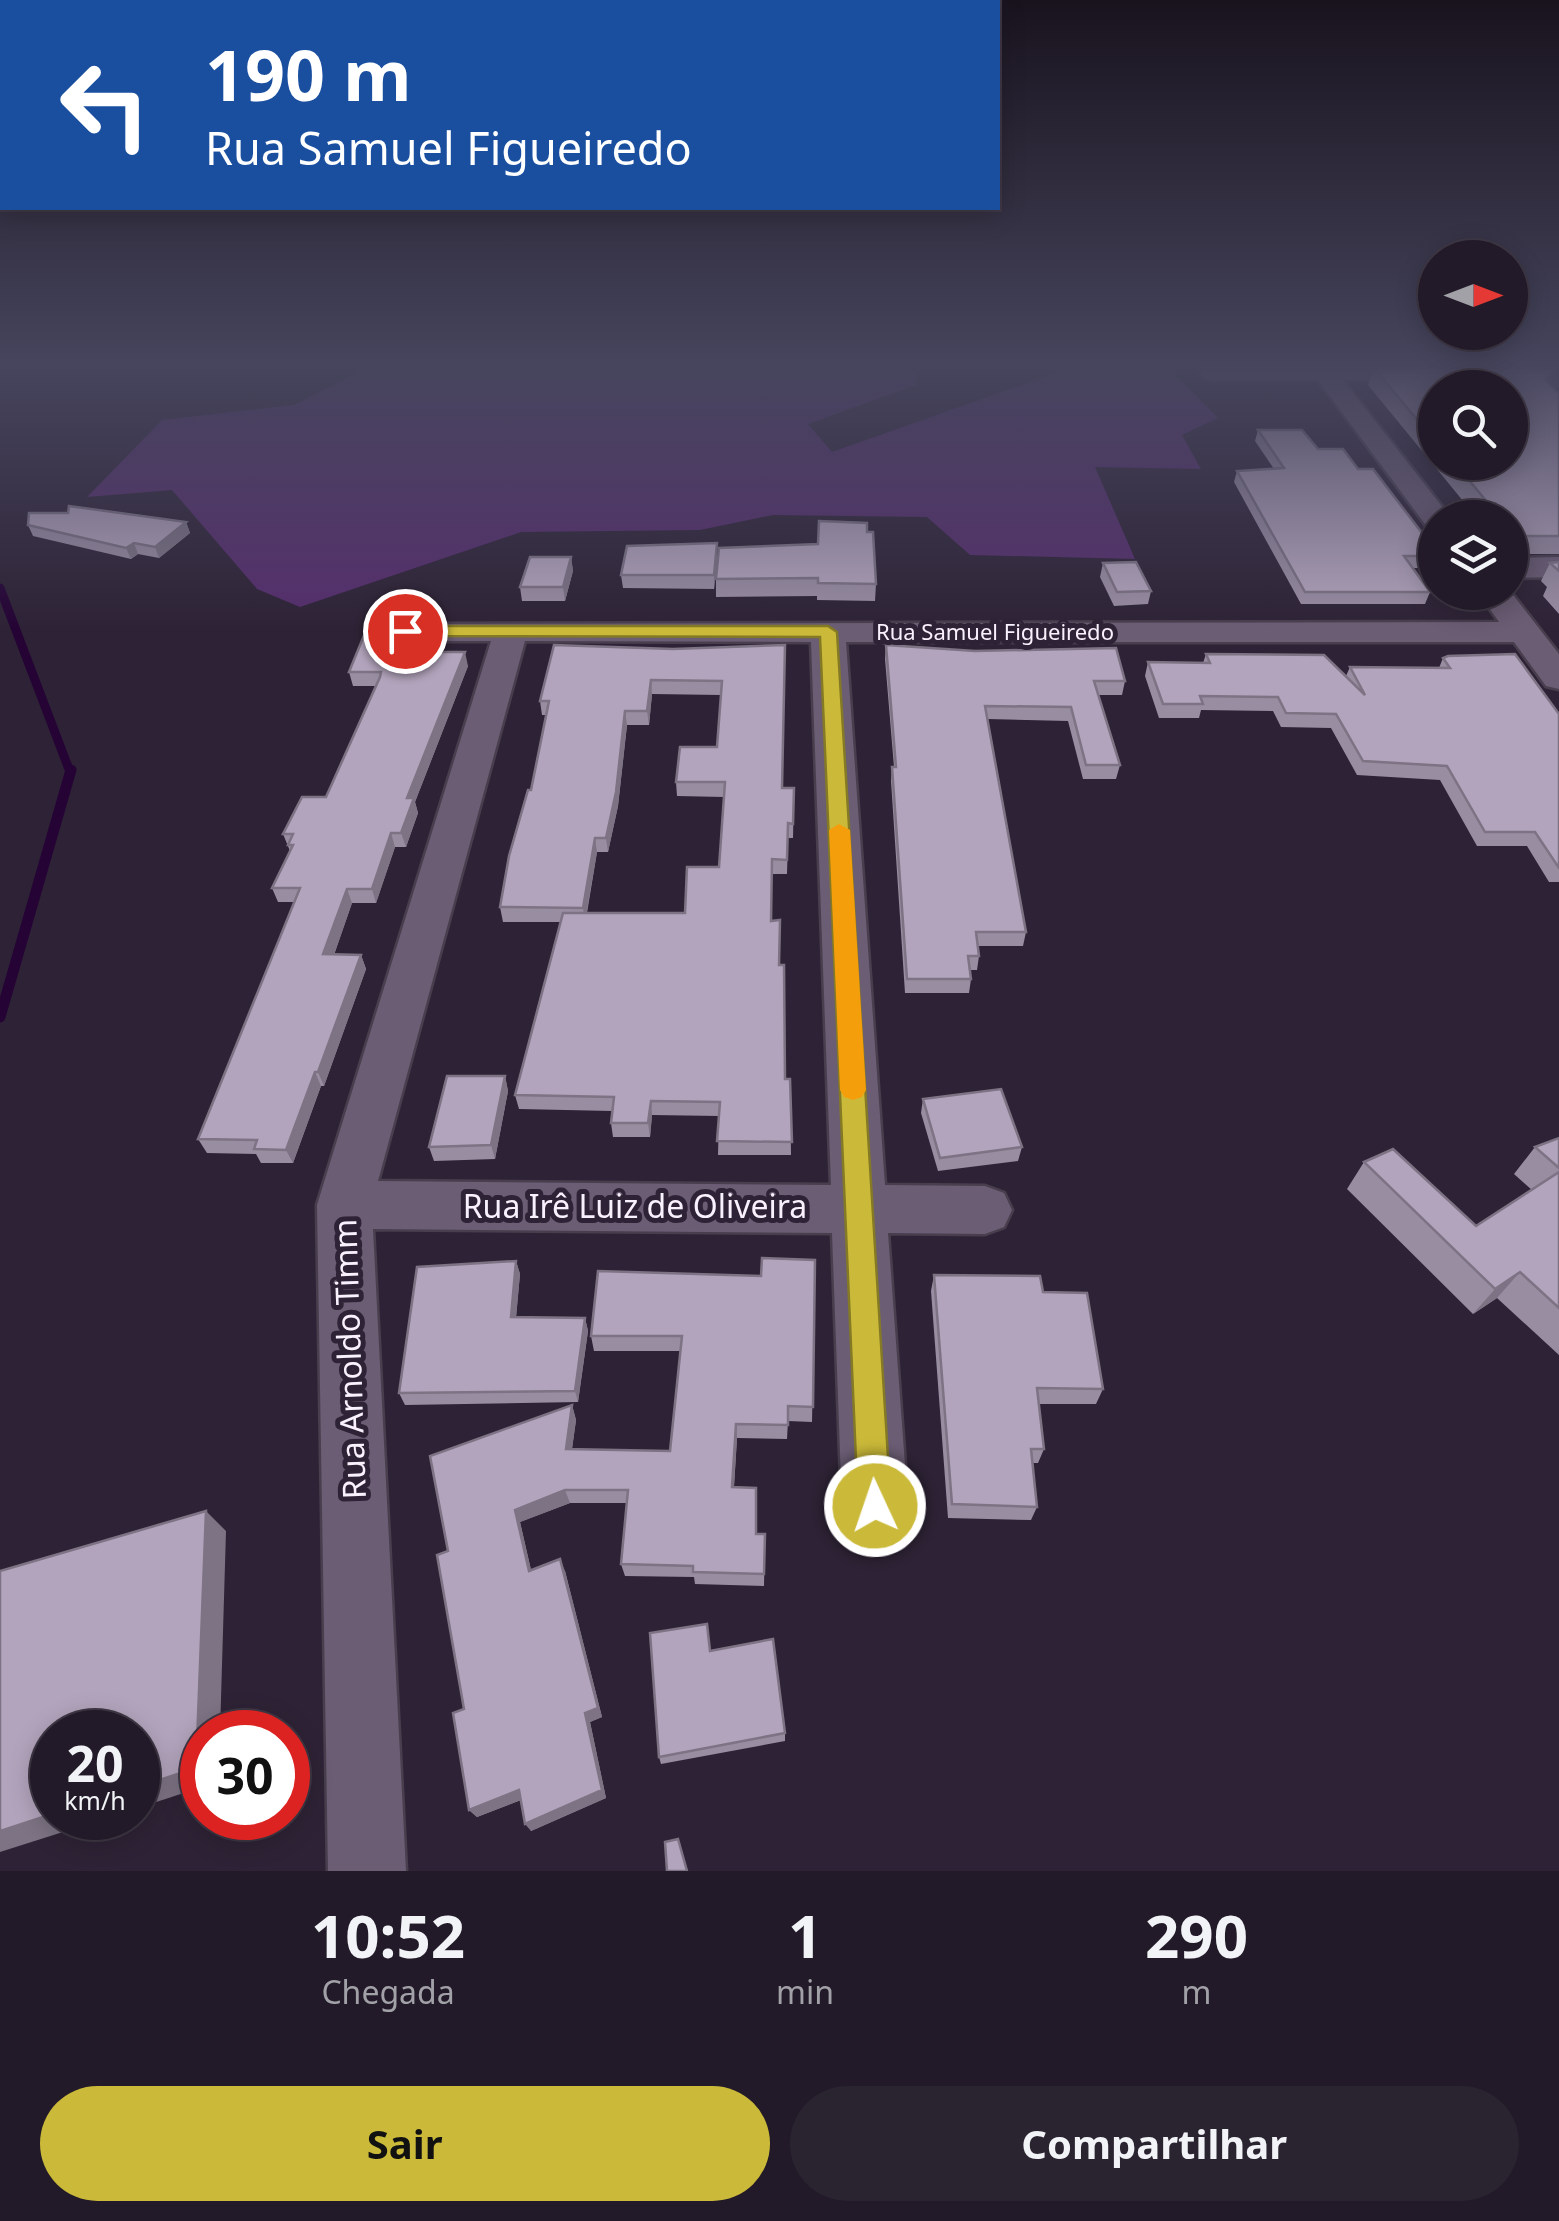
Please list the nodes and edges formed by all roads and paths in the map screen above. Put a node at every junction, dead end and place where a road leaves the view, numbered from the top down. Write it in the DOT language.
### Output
graph roads {
  1 [pos="1387,454"];
  2 [pos="1422,500"];
  3 [pos="1528,568"];
  4 [pos="1559,568"];
  5 [pos="1508,610"];
  6 [pos="405,631"];
  7 [pos="512,631"];
  8 [pos="828,632"];
  9 [pos="1524,632"];
  10 [pos="1559,678"];
  11 [pos="344,1205"];
  12 [pos="859,1209"];
  13 [pos="985,1210"];
  14 [pos="875,1506"];
  15 [pos="368,1871"];
  1 -- 2 [label="street"];
  3 -- 4 [label="street"];
  5 -- 9 [label="street"];
  6 -- 7 [label="street, Rua Samuel Figueiredo"];
  7 -- 8 [label="street, Rua Samuel Figueiredo"];
  7 -- 11 [label="street, Rua Arnoldo Timm"];
  8 -- 9 [label="street, Rua Samuel Figueiredo"];
  8 -- 12 [label="street"];
  9 -- 10 [label="street"];
  11 -- 12 [label="street, Rua Irê Luiz de Oliveira"];
  11 -- 15 [label="street, Rua Arnoldo Timm"];
  12 -- 13 [label="street, Rua Irê Luiz de Oliveira"];
  12 -- 14 [label="street"];
}
